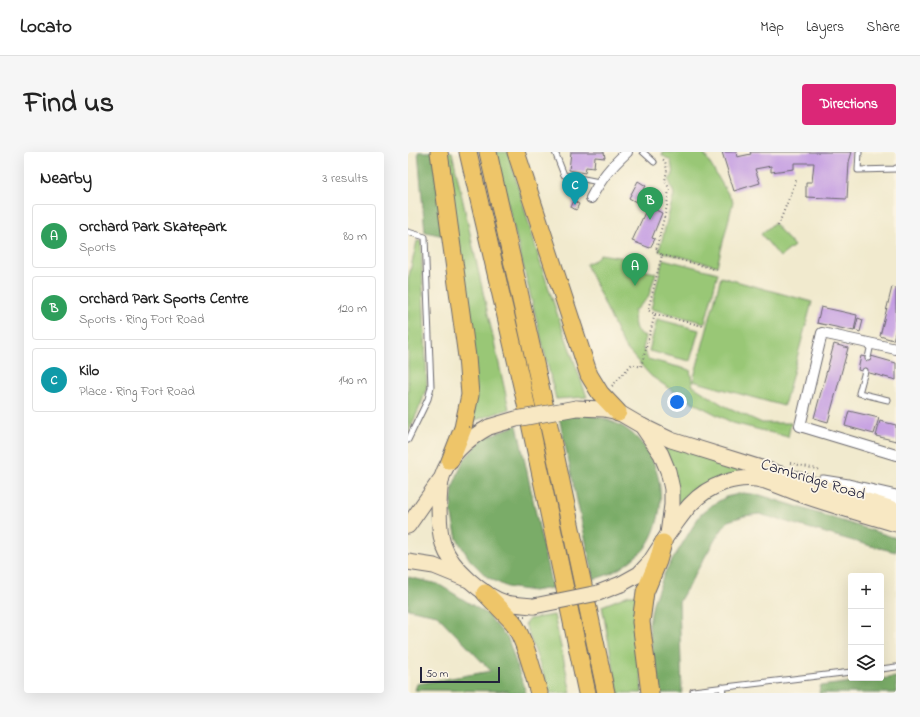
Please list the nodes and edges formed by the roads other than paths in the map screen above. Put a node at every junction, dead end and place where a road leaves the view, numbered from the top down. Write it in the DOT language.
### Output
graph roads {
  1 [pos="439,152"];
  2 [pos="468,152"];
  3 [pos="488,152"];
  4 [pos="516,152"];
  5 [pos="555,152"];
  6 [pos="627,152"];
  7 [pos="643,152"];
  8 [pos="859,152"];
  9 [pos="654,162"];
  10 [pos="896,168"];
  11 [pos="599,182"];
  12 [pos="591,198"];
  13 [pos="408,232"];
  14 [pos="871,344"];
  15 [pos="896,350"];
  16 [pos="868,358"];
  17 [pos="865,371"];
  18 [pos="888,400"];
  19 [pos="618,412"];
  20 [pos="642,426"];
  21 [pos="408,440"];
  22 [pos="896,454"];
  23 [pos="450,461"];
  24 [pos="442,477"];
  25 [pos="797,479"];
  26 [pos="896,497"];
  27 [pos="896,510"];
  28 [pos="896,524"];
  29 [pos="408,526"];
  30 [pos="665,539"];
  31 [pos="408,562"];
  32 [pos="471,581"];
  33 [pos="485,593"];
  34 [pos="896,667"];
  35 [pos="884,669"];
  36 [pos="848,672"];
  37 [pos="722,687"];
  38 [pos="693,690"];
  39 [pos="539,693"];
  40 [pos="588,693"];
  41 [pos="606,693"];
  42 [pos="650,693"];
  43 [pos="723,693"];
  1 -- 23 [label="highway"];
  2 -- 40 [label="highway"];
  3 -- 41 [label="highway"];
  4 -- 19 [label="highway"];
  5 -- 11 [label="lane"];
  6 -- 11 [label="street"];
  7 -- 9 [label="lane"];
  8 -- 10 [label="lane"];
  11 -- 12 [label="street"];
  13 -- 21 [label="lane"];
  14 -- 15 [label="street"];
  14 -- 16 [label="lane"];
  14 -- 22 [label="street"];
  17 -- 18 [label="lane"];
  19 -- 20 [label="main road, Cambridge Road"];
  19 -- 23 [label="main road, Cambridge Road, bridge"];
  20 -- 25 [label="main road, Cambridge Road"];
  20 -- 30 [label="main road"];
  23 -- 24 [label="main road, Cambridge Road"];
  24 -- 29 [label="main road, Cambridge Road"];
  24 -- 32 [label="main road"];
  25 -- 26 [label="street, Cambridge Road"];
  25 -- 27 [label="main road, Cambridge Road"];
  28 -- 30 [label="main road, Cambridge Road"];
  30 -- 33 [label="main road, Cambridge Road, bridge"];
  30 -- 42 [label="highway"];
  31 -- 32 [label="main road"];
  32 -- 33 [label="main road, Cambridge Road"];
  33 -- 39 [label="highway"];
  34 -- 35 [label="lane"];
  36 -- 37 [label="lane"];
  37 -- 38 [label="lane"];
  37 -- 43 [label="lane"];
}
